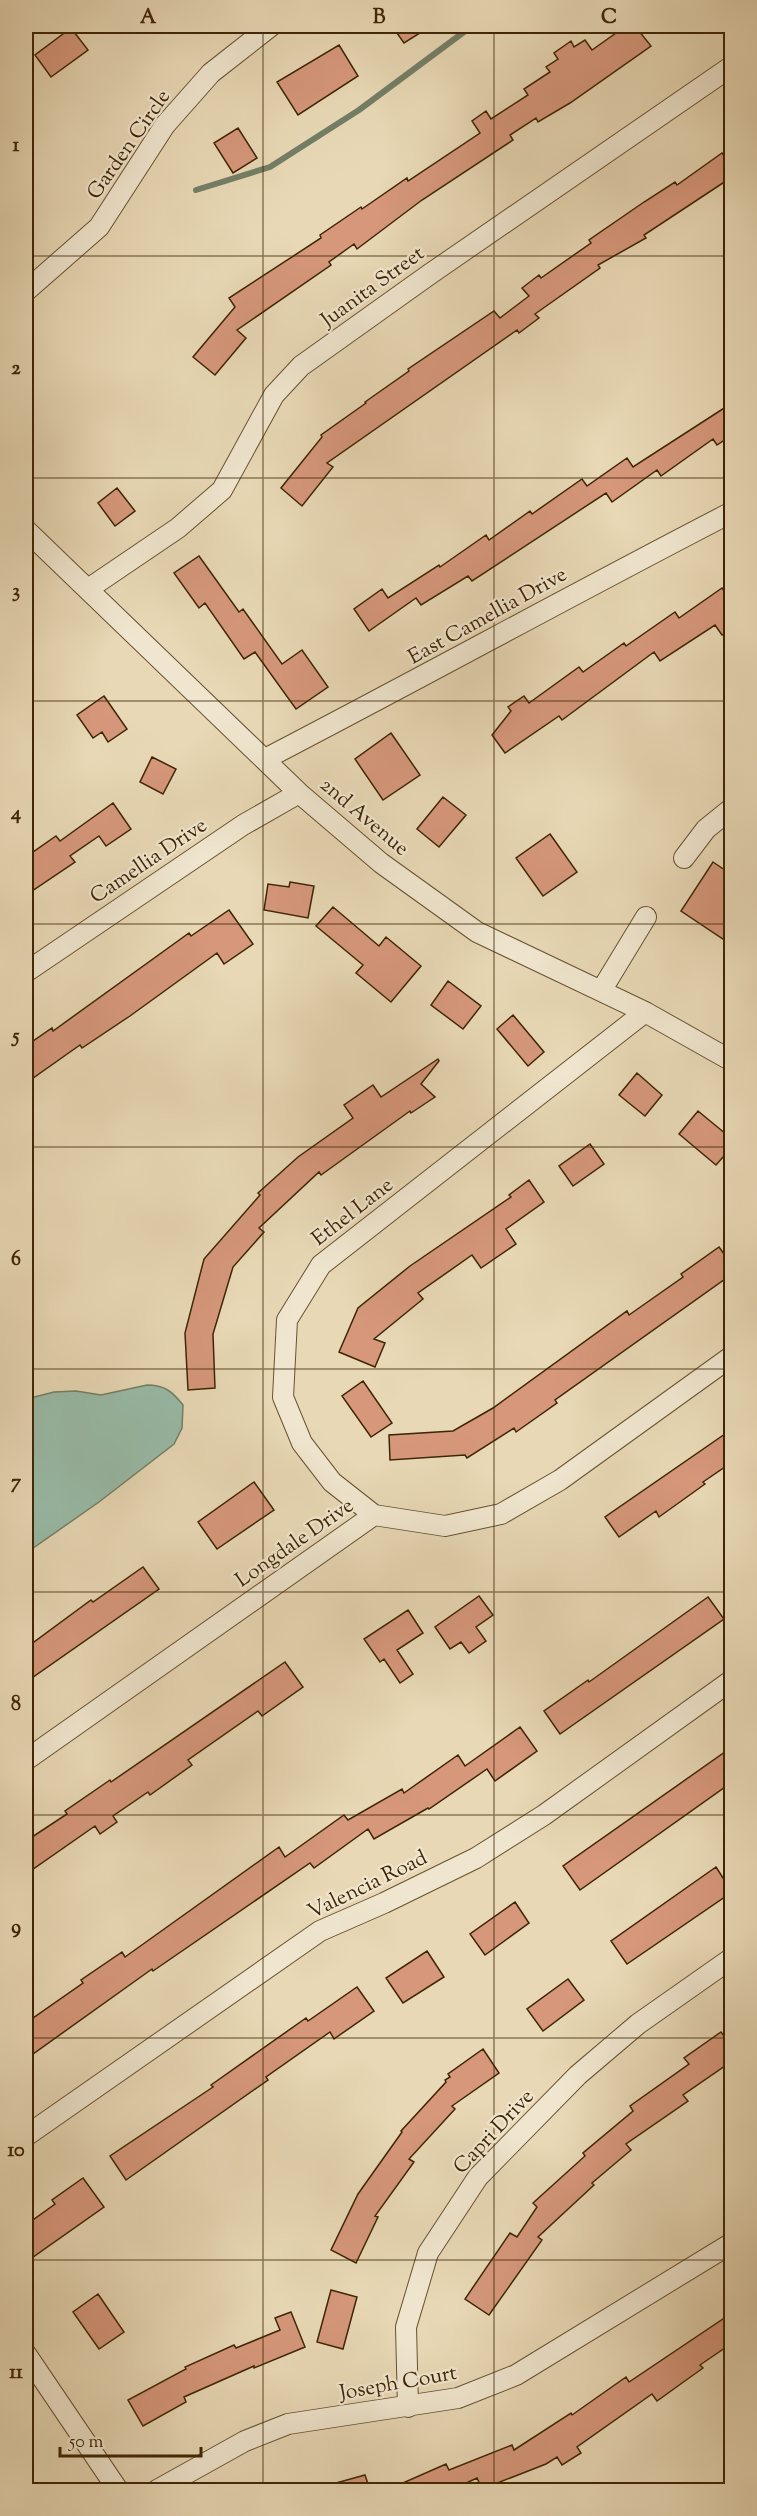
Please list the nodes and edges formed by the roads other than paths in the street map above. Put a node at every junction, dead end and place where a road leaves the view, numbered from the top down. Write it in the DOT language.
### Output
graph roads {
  1 [pos="272,26"];
  2 [pos="732,66"];
  3 [pos="26,291"];
  4 [pos="732,512"];
  5 [pos="26,530"];
  6 [pos="88,589"];
  7 [pos="265,759"];
  8 [pos="299,793"];
  9 [pos="732,808"];
  10 [pos="684,858"];
  11 [pos="646,917"];
  12 [pos="26,972"];
  13 [pos="601,991"];
  14 [pos="645,1012"];
  15 [pos="732,1061"];
  16 [pos="732,1356"];
  17 [pos="374,1515"];
  18 [pos="732,1680"];
  19 [pos="26,1760"];
  20 [pos="732,1958"];
  21 [pos="26,2136"];
  22 [pos="732,2243"];
  23 [pos="26,2354"];
  24 [pos="408,2407"];
  25 [pos="118,2490"];
  26 [pos="158,2490"];
  1 -- 3 [label="street, Garden Circle"];
  2 -- 6 [label="street, Juanita Street"];
  4 -- 7 [label="street, East Camellia Drive"];
  5 -- 6 [label="street, 2nd Avenue"];
  6 -- 7 [label="street, 2nd Avenue"];
  7 -- 8 [label="street, 2nd Avenue"];
  8 -- 12 [label="street, Camellia Drive"];
  8 -- 13 [label="street, 2nd Avenue"];
  9 -- 10 [label="street"];
  11 -- 13 [label="street"];
  13 -- 14 [label="street, 2nd Avenue"];
  14 -- 15 [label="street, 2nd Avenue"];
  14 -- 17 [label="street, Ethel Lane"];
  16 -- 17 [label="street, Longdale Drive"];
  17 -- 19 [label="street, Longdale Drive"];
  18 -- 21 [label="street, Valencia Road"];
  20 -- 24 [label="street, Capri Drive"];
  22 -- 24 [label="street, Joseph Court"];
  23 -- 25 [label="street"];
  24 -- 26 [label="street, Joseph Court"];
}
